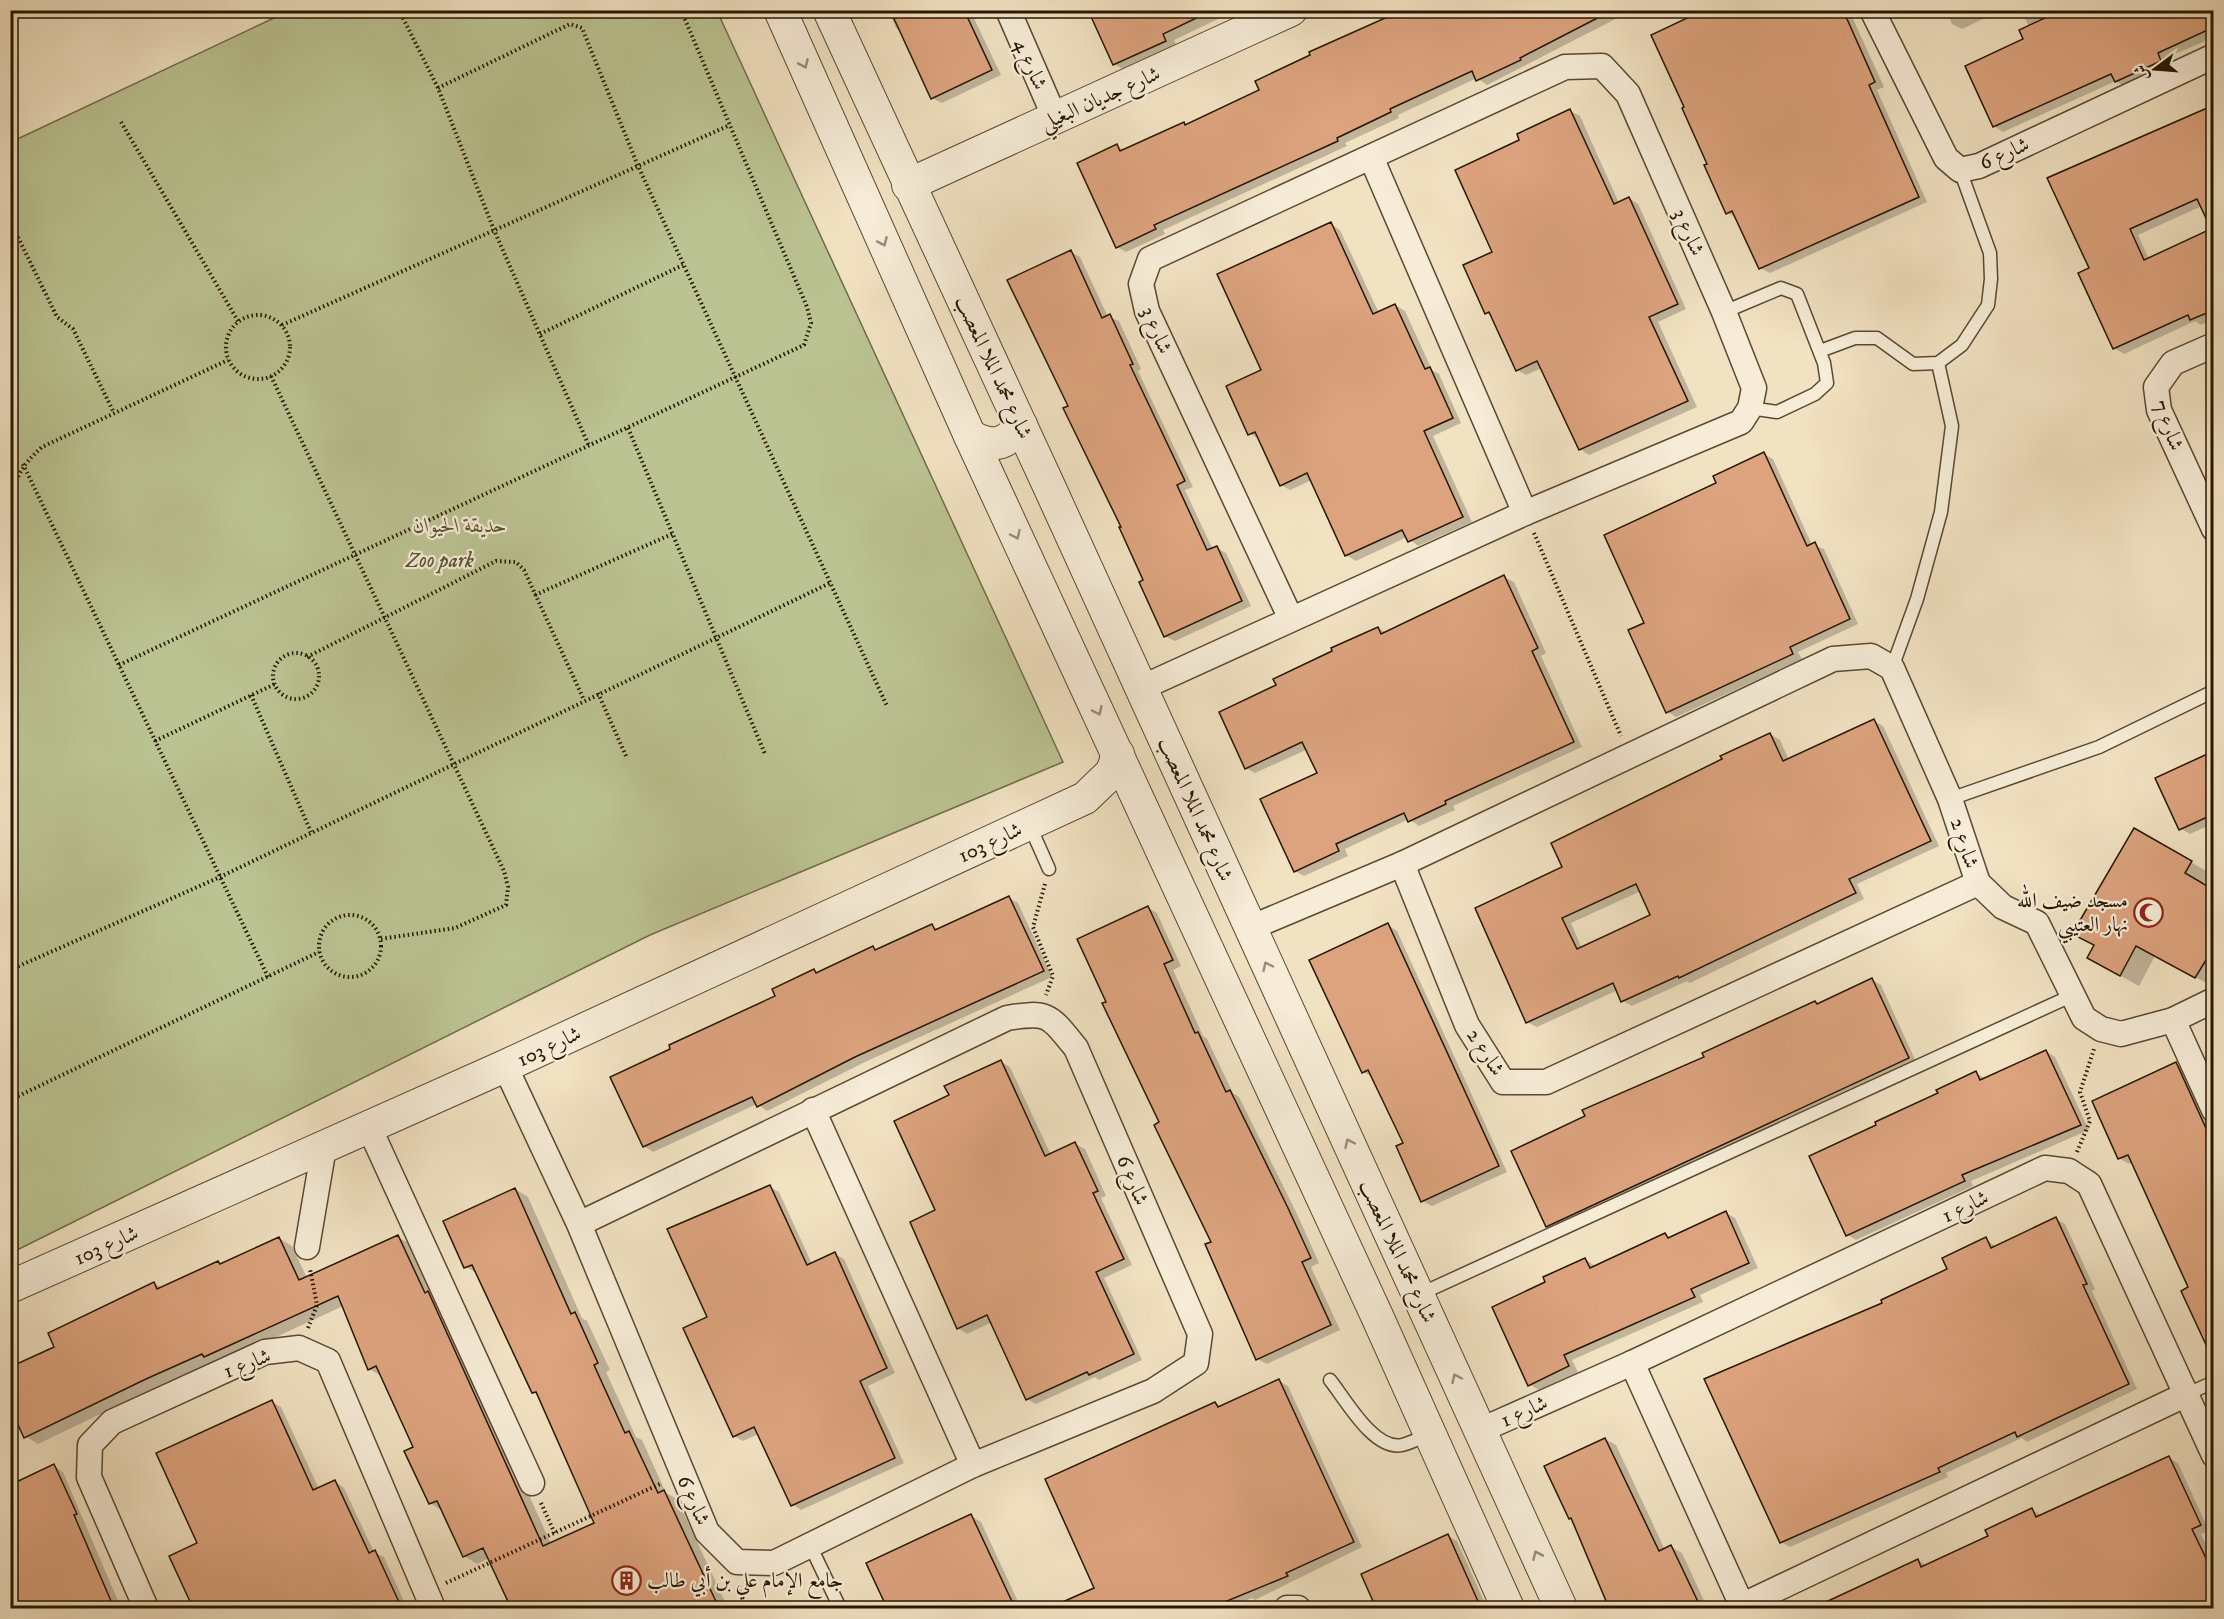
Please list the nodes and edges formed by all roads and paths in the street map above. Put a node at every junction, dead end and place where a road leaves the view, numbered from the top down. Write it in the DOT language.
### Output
graph roads {
  1 [pos="399,10"];
  2 [pos="681,10"];
  3 [pos="780,10"];
  4 [pos="829,10"];
  5 [pos="1008,10"];
  6 [pos="1291,10"];
  7 [pos="1872,10"];
  8 [pos="2214,56"];
  9 [pos="438,88"];
  10 [pos="1055,118"];
  11 [pos="121,122"];
  12 [pos="730,126"];
  13 [pos="1371,157"];
  14 [pos="638,166"];
  15 [pos="1960,170"];
  16 [pos="908,185"];
  17 [pos="10,221"];
  18 [pos="494,230"];
  19 [pos="683,265"];
  20 [pos="1724,312"];
  21 [pos="238,321"];
  22 [pos="282,325"];
  23 [pos="540,334"];
  24 [pos="2214,345"];
  25 [pos="1820,351"];
  26 [pos="228,360"];
  27 [pos="1938,363"];
  28 [pos="271,376"];
  29 [pos="734,379"];
  30 [pos="1750,408"];
  31 [pos="114,414"];
  32 [pos="1021,425"];
  33 [pos="628,428"];
  34 [pos="970,436"];
  35 [pos="589,446"];
  36 [pos="23,464"];
  37 [pos="1048,484"];
  38 [pos="998,498"];
  39 [pos="10,507"];
  40 [pos="1525,513"];
  41 [pos="2214,529"];
  42 [pos="672,534"];
  43 [pos="355,554"];
  44 [pos="830,583"];
  45 [pos="535,595"];
  46 [pos="384,616"];
  47 [pos="1292,619"];
  48 [pos="714,638"];
  49 [pos="307,657"];
  50 [pos="119,665"];
  51 [pos="1892,668"];
  52 [pos="275,684"];
  53 [pos="1141,688"];
  54 [pos="2214,691"];
  55 [pos="598,693"];
  56 [pos="251,695"];
  57 [pos="584,700"];
  58 [pos="887,706"];
  59 [pos="155,741"];
  60 [pos="765,754"];
  61 [pos="1118,754"];
  62 [pos="626,756"];
  63 [pos="1630,756"];
  64 [pos="453,763"];
  65 [pos="1085,798"];
  66 [pos="1950,799"];
  67 [pos="1140,804"];
  68 [pos="1028,824"];
  69 [pos="311,832"];
  70 [pos="1402,864"];
  71 [pos="1050,869"];
  72 [pos="220,877"];
  73 [pos="1978,883"];
  74 [pos="1250,928"];
  75 [pos="380,939"];
  76 [pos="320,952"];
  77 [pos="10,970"];
  78 [pos="268,977"];
  79 [pos="2072,996"];
  80 [pos="2214,1000"];
  81 [pos="1039,1012"];
  82 [pos="2173,1020"];
  83 [pos="2100,1029"];
  84 [pos="505,1066"];
  85 [pos="10,1088"];
  86 [pos="20,1096"];
  87 [pos="10,1100"];
  88 [pos="813,1110"];
  89 [pos="2214,1110"];
  90 [pos="369,1127"];
  91 [pos="324,1147"];
  92 [pos="2069,1171"];
  93 [pos="579,1224"];
  94 [pos="307,1247"];
  95 [pos="10,1287"];
  96 [pos="1416,1291"];
  97 [pos="1377,1316"];
  98 [pos="299,1348"];
  99 [pos="1632,1363"];
  100 [pos="1330,1380"];
  101 [pos="2214,1382"];
  102 [pos="2187,1394"];
  103 [pos="1481,1430"];
  104 [pos="1429,1434"];
  105 [pos="2214,1455"];
  106 [pos="973,1465"];
  107 [pos="682,1474"];
  108 [pos="532,1484"];
  109 [pos="555,1534"];
  110 [pos="810,1545"];
  111 [pos="737,1562"];
  112 [pos="430,1600"];
  113 [pos="1742,1607"];
  114 [pos="146,1608"];
  115 [pos="732,1608"];
  116 [pos="840,1608"];
  117 [pos="1287,1608"];
  118 [pos="1298,1608"];
  119 [pos="1508,1608"];
  120 [pos="1561,1608"];
  1 -- 9 [label="path"];
  2 -- 12 [label="path"];
  3 -- 34 [label="street, one-way"];
  4 -- 16 [label="street, شارع محمد الملا المعصب"];
  5 -- 10 [label="street, شارع 4"];
  6 -- 10 [label="street, شارع جديان البغيلي"];
  7 -- 15 [label="street, شارع 6"];
  8 -- 15 [label="street, شارع 6"];
  9 -- 14 [label="path"];
  9 -- 18 [label="path"];
  10 -- 16 [label="street, شارع جديان البغيلي"];
  11 -- 21 [label="path"];
  12 -- 14 [label="path"];
  12 -- 29 [label="path"];
  13 -- 20 [label="street, شارع 3"];
  13 -- 40 [label="street"];
  13 -- 47 [label="street, شارع 3"];
  14 -- 18 [label="path"];
  14 -- 19 [label="path"];
  15 -- 27 [label="lane"];
  16 -- 32 [label="street, شارع محمد الملا المعصب"];
  17 -- 31 [label="path"];
  18 -- 22 [label="path"];
  18 -- 23 [label="path"];
  19 -- 23 [label="path"];
  19 -- 29 [label="path"];
  20 -- 25 [label="lane"];
  20 -- 30 [label="street, شارع 3"];
  21 -- 22 [label="path"];
  21 -- 26 [label="path"];
  22 -- 28 [label="path"];
  23 -- 35 [label="path"];
  24 -- 41 [label="street, شارع 7"];
  25 -- 27 [label="lane"];
  25 -- 30 [label="lane"];
  26 -- 28 [label="path"];
  26 -- 31 [label="path"];
  27 -- 51 [label="lane"];
  28 -- 43 [label="path"];
  29 -- 33 [label="path"];
  29 -- 44 [label="path"];
  30 -- 40 [label="street"];
  31 -- 36 [label="path"];
  32 -- 34 [label="street"];
  32 -- 37 [label="street, شارع محمد الملا المعصب"];
  33 -- 35 [label="path"];
  33 -- 42 [label="path"];
  34 -- 38 [label="street"];
  35 -- 43 [label="path"];
  36 -- 39 [label="path"];
  36 -- 50 [label="path"];
  37 -- 38 [label="street"];
  37 -- 53 [label="street, شارع محمد الملا المعصب"];
  38 -- 61 [label="street, one-way"];
  40 -- 47 [label="street"];
  40 -- 63 [label="path"];
  42 -- 45 [label="path"];
  42 -- 48 [label="path"];
  43 -- 46 [label="path"];
  43 -- 50 [label="path"];
  44 -- 48 [label="path"];
  44 -- 58 [label="path"];
  45 -- 46 [label="path"];
  45 -- 57 [label="path"];
  46 -- 49 [label="path"];
  46 -- 64 [label="path"];
  47 -- 53 [label="street"];
  48 -- 55 [label="path"];
  48 -- 60 [label="path"];
  49 -- 52 [label="path"];
  49 -- 52 [label="path"];
  50 -- 59 [label="path"];
  51 -- 63 [label="street"];
  51 -- 66 [label="street, شارع 2"];
  52 -- 56 [label="path"];
  53 -- 74 [label="street, شارع محمد الملا المعصب"];
  54 -- 66 [label="lane"];
  55 -- 57 [label="path"];
  55 -- 62 [label="path"];
  56 -- 59 [label="path"];
  56 -- 69 [label="path"];
  57 -- 64 [label="path"];
  59 -- 72 [label="path"];
  61 -- 65 [label="street, شارع 103"];
  61 -- 67 [label="street"];
  63 -- 70 [label="street"];
  64 -- 69 [label="path"];
  64 -- 75 [label="path"];
  65 -- 67 [label="street, شارع 103"];
  65 -- 68 [label="street, شارع 103"];
  66 -- 73 [label="street, شارع 2"];
  67 -- 97 [label="street"];
  68 -- 71 [label="lane"];
  68 -- 84 [label="street, شارع 103"];
  69 -- 72 [label="path"];
  70 -- 73 [label="street, شارع 2"];
  70 -- 74 [label="street"];
  71 -- 81 [label="path"];
  72 -- 77 [label="path"];
  72 -- 78 [label="path"];
  73 -- 79 [label="street"];
  96 -- 74 [label="street, شارع محمد الملا المعصب, one-way"];
  75 -- 76 [label="path"];
  75 -- 76 [label="path"];
  76 -- 78 [label="path"];
  78 -- 86 [label="path"];
  79 -- 83 [label="street"];
  79 -- 96 [label="lane"];
  80 -- 82 [label="street"];
  81 -- 88 [label="street"];
  81 -- 106 [label="street, شارع 6"];
  82 -- 83 [label="street"];
  82 -- 89 [label="street"];
  83 -- 92 [label="path"];
  84 -- 90 [label="street, شارع 103"];
  84 -- 93 [label="street, شارع 6"];
  85 -- 86 [label="path"];
  86 -- 87 [label="path"];
  88 -- 93 [label="street"];
  88 -- 106 [label="street"];
  90 -- 91 [label="street, شارع 103"];
  90 -- 108 [label="street"];
  91 -- 94 [label="street"];
  91 -- 95 [label="street, شارع 103"];
  92 -- 99 [label="street, شارع 1"];
  92 -- 102 [label="street"];
  93 -- 107 [label="street, شارع 6"];
  94 -- 98 [label="path"];
  96 -- 97 [label="street"];
  103 -- 96 [label="street, شارع محمد الملا المعصب, one-way"];
  97 -- 104 [label="street"];
  98 -- 112 [label="street, شارع 1"];
  98 -- 114 [label="street, شارع 1"];
  99 -- 103 [label="street, شارع 1"];
  99 -- 113 [label="street"];
  100 -- 104 [label="lane"];
  101 -- 102 [label="lane"];
  102 -- 105 [label="street"];
  102 -- 113 [label="street"];
  120 -- 103 [label="street, شارع محمد الملا المعصب, one-way"];
  104 -- 119 [label="street"];
  106 -- 110 [label="street, شارع 6"];
  107 -- 109 [label="path"];
  107 -- 111 [label="street, شارع 6"];
  108 -- 109 [label="path"];
  109 -- 112 [label="path"];
  110 -- 111 [label="street, شارع 6"];
  110 -- 116 [label="lane"];
  111 -- 115 [label="path"];
  117 -- 118 [label="street"];
}
